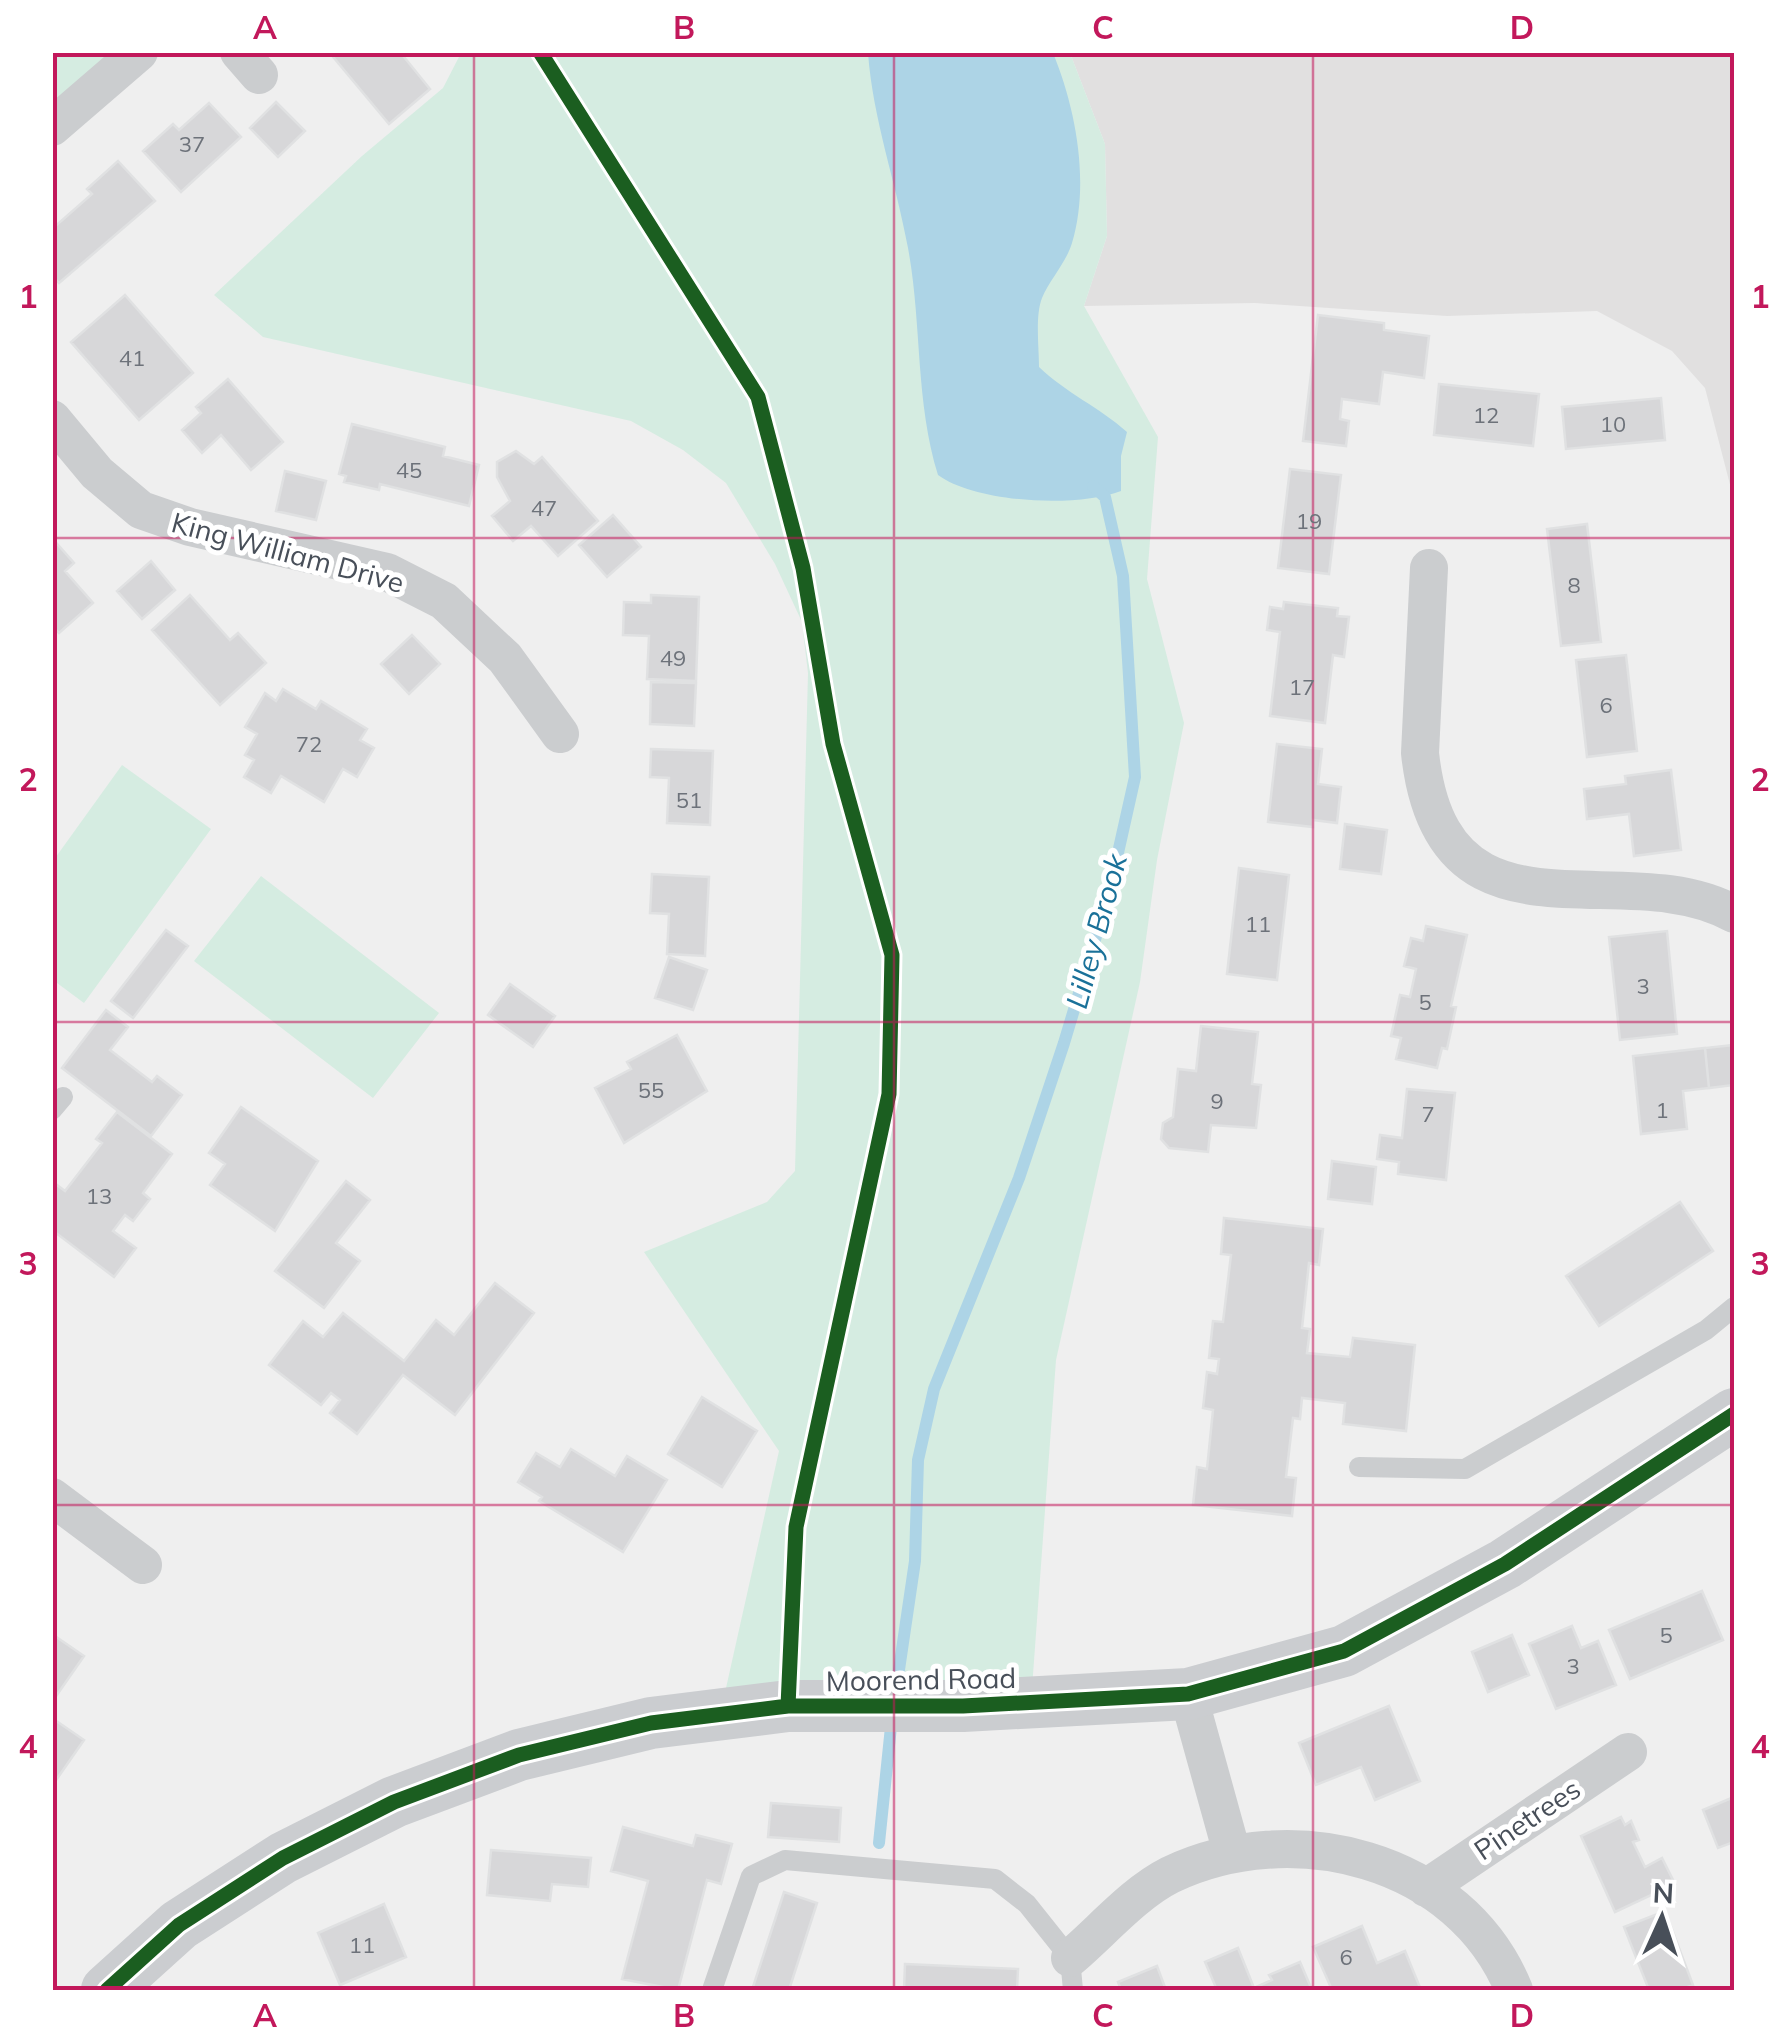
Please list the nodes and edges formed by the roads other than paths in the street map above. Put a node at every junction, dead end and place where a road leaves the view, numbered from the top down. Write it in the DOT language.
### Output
graph roads {
  1 [pos="139,52"];
  2 [pos="52,127"];
  3 [pos="52,419"];
  4 [pos="1429,568"];
  5 [pos="560,734"];
  6 [pos="1734,914"];
  7 [pos="1734,1307"];
  8 [pos="1734,1414"];
  9 [pos="1359,1467"];
  10 [pos="52,1498"];
  11 [pos="143,1565"];
  12 [pos="1188,1694"];
  13 [pos="1628,1752"];
  14 [pos="1232,1852"];
  15 [pos="1426,1888"];
  16 [pos="1072,1974"];
  17 [pos="107,1990"];
  18 [pos="712,1990"];
  19 [pos="1514,1990"];
  1 -- 2 [label="street"];
  3 -- 5 [label="street, King William Drive"];
  4 -- 6 [label="street"];
  7 -- 9 [label="lane"];
  8 -- 12 [label="street, Moorend Road"];
  10 -- 11 [label="street"];
  12 -- 14 [label="street"];
  12 -- 17 [label="street, Moorend Road"];
  13 -- 15 [label="street, Pinetrees"];
  14 -- 15 [label="street"];
  14 -- 16 [label="street"];
  15 -- 19 [label="street"];
  16 -- 18 [label="lane"];
}
